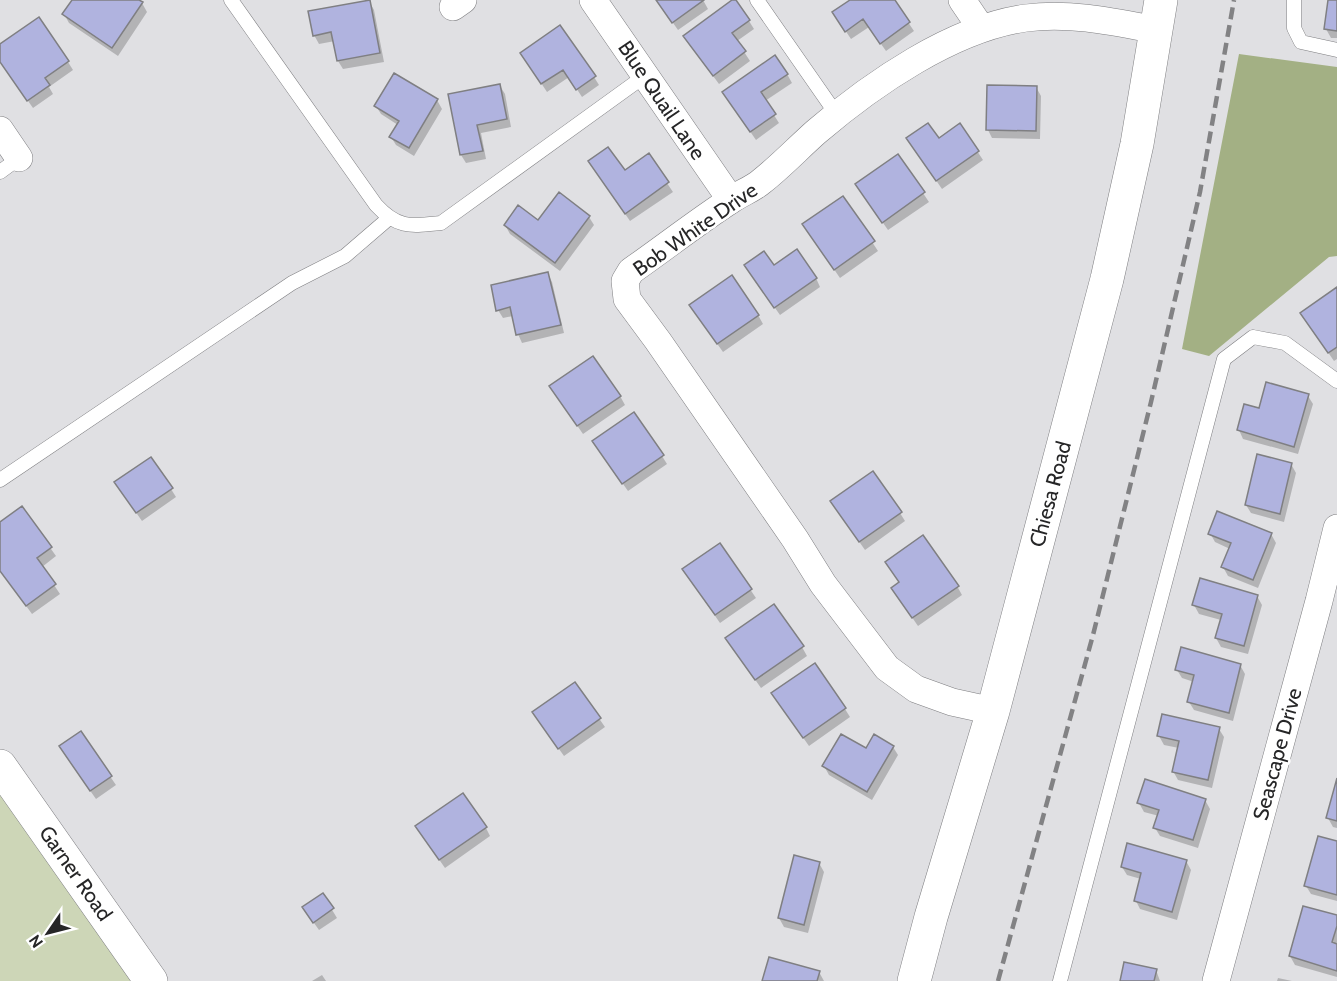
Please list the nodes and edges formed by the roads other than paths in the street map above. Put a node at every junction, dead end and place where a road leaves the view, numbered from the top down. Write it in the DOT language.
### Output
graph roads {
  1 [pos="231,0"];
  2 [pos="593,0"];
  3 [pos="757,0"];
  4 [pos="962,0"];
  5 [pos="1294,0"];
  6 [pos="1159,15"];
  7 [pos="981,28"];
  8 [pos="1337,50"];
  9 [pos="646,75"];
  10 [pos="837,115"];
  11 [pos="0,130"];
  12 [pos="10,165"];
  13 [pos="731,200"];
  14 [pos="388,219"];
  15 [pos="1337,381"];
  16 [pos="0,480"];
  17 [pos="1337,528"];
  18 [pos="1328,604"];
  19 [pos="993,711"];
  20 [pos="0,766"];
  21 [pos="151,981"];
  22 [pos="914,981"];
  23 [pos="1060,981"];
  24 [pos="1216,981"];
  1 -- 14 [label="lane"];
  2 -- 9 [label="street, Blue Quail Lane"];
  3 -- 10 [label="lane"];
  4 -- 7 [label="street"];
  5 -- 8 [label="lane"];
  6 -- 7 [label="street, Bob White Drive"];
  6 -- 19 [label="main road, Chiesa Road"];
  7 -- 10 [label="street, Bob White Drive"];
  9 -- 13 [label="street, Blue Quail Lane"];
  9 -- 14 [label="lane"];
  10 -- 13 [label="street, Bob White Drive"];
  11 -- 12 [label="street"];
  13 -- 19 [label="street, Bob White Drive"];
  14 -- 16 [label="lane"];
  15 -- 23 [label="lane"];
  17 -- 18 [label="street, Seascape Drive"];
  18 -- 24 [label="street, Seascape Drive"];
  19 -- 22 [label="main road, Chiesa Road"];
  20 -- 21 [label="main road, Garner Road"];
}
